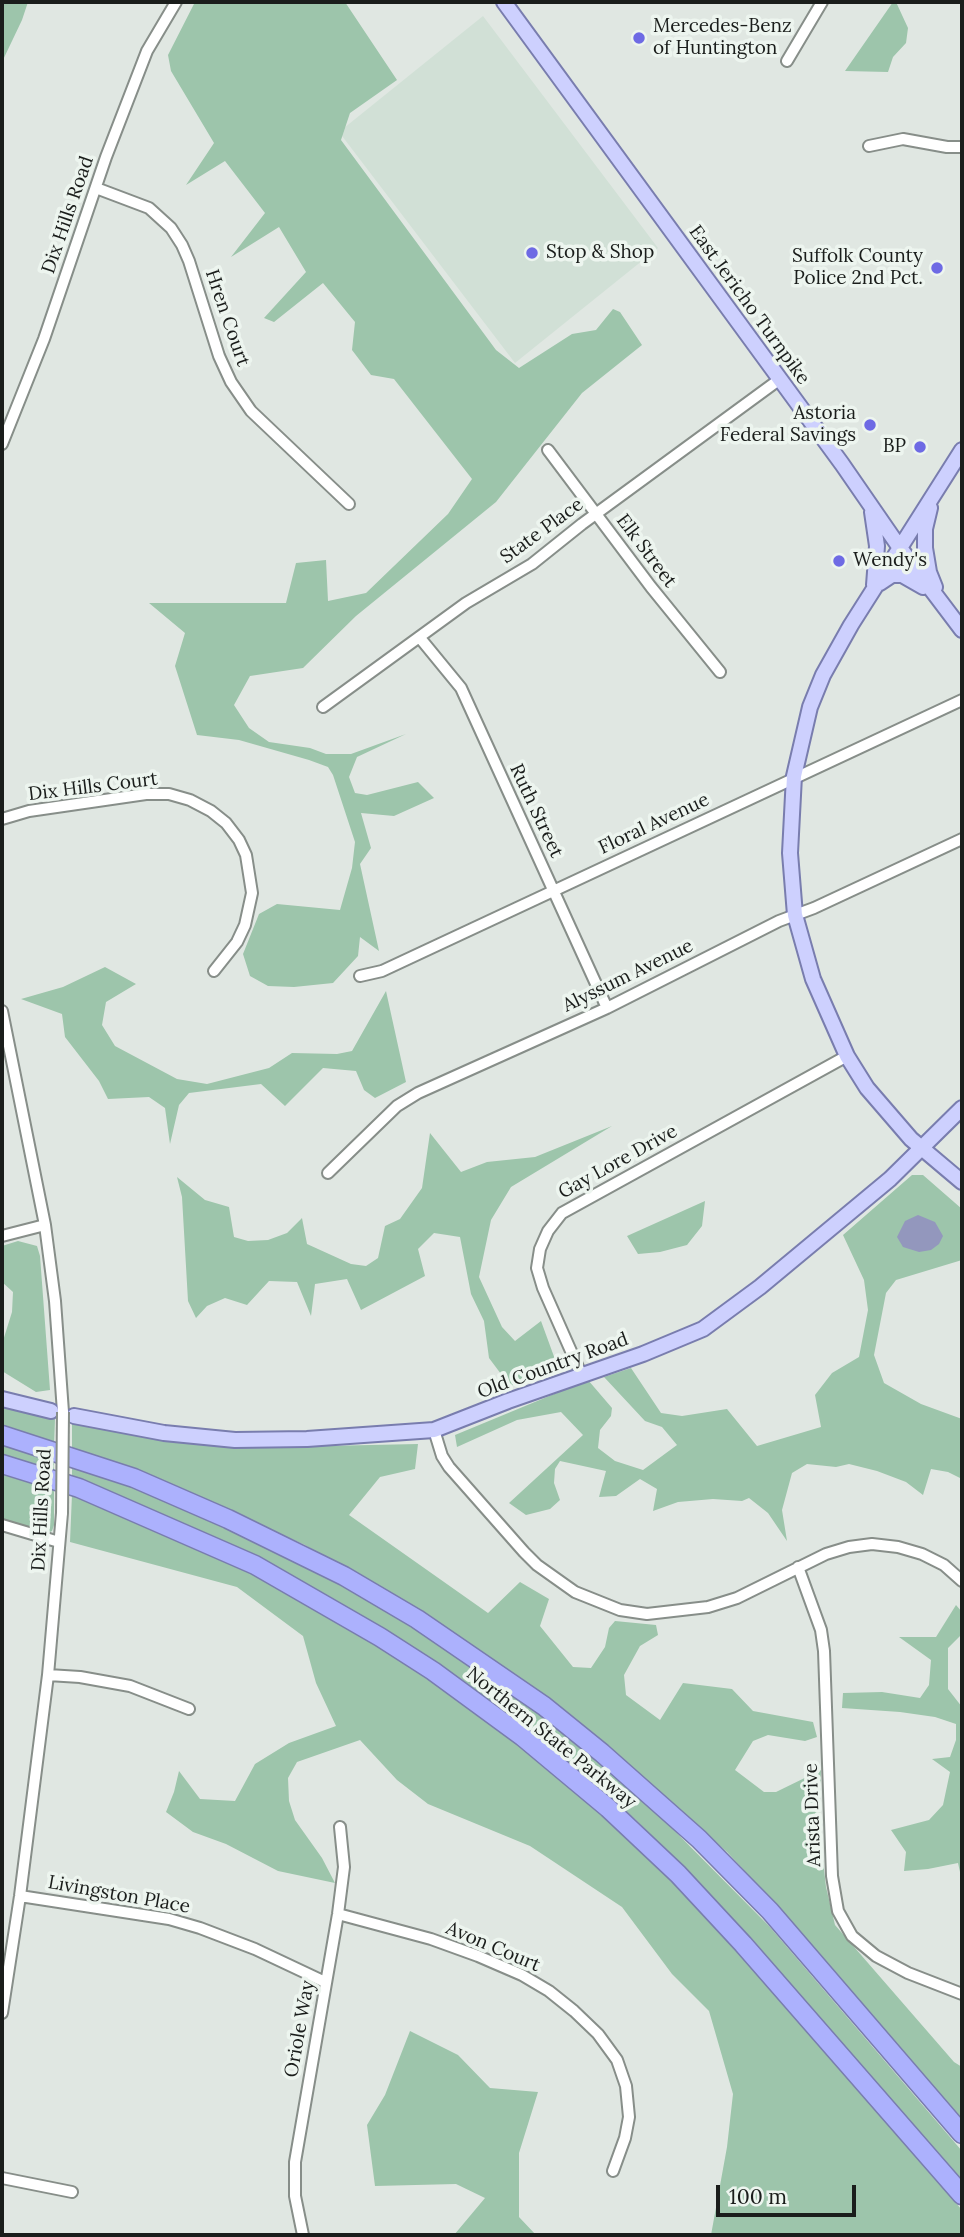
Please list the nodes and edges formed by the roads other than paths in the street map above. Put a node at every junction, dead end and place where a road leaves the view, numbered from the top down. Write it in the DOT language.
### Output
graph roads {
  1 [pos="176,2"];
  2 [pos="504,2"];
  3 [pos="822,2"];
  4 [pos="787,61"];
  5 [pos="869,146"];
  6 [pos="962,146"];
  7 [pos="96,188"];
  8 [pos="780,379"];
  9 [pos="2,444"];
  10 [pos="548,450"];
  11 [pos="962,450"];
  12 [pos="941,485"];
  13 [pos="348,504"];
  14 [pos="872,507"];
  15 [pos="596,514"];
  16 [pos="900,548"];
  17 [pos="874,589"];
  18 [pos="940,602"];
  19 [pos="962,630"];
  20 [pos="420,638"];
  21 [pos="720,672"];
  22 [pos="962,700"];
  23 [pos="323,707"];
  24 [pos="794,776"];
  25 [pos="2,819"];
  26 [pos="962,839"];
  27 [pos="553,891"];
  28 [pos="795,915"];
  29 [pos="214,971"];
  30 [pos="360,976"];
  31 [pos="607,1008"];
  32 [pos="2,1011"];
  33 [pos="847,1056"];
  34 [pos="962,1108"];
  35 [pos="921,1149"];
  36 [pos="328,1173"];
  37 [pos="962,1182"];
  38 [pos="45,1225"];
  39 [pos="2,1236"];
  40 [pos="582,1376"];
  41 [pos="2,1399"];
  42 [pos="51,1411"];
  43 [pos="74,1416"];
  44 [pos="434,1430"];
  45 [pos="2,1435"];
  46 [pos="2,1464"];
  47 [pos="2,1525"];
  48 [pos="60,1542"];
  49 [pos="798,1567"];
  50 [pos="962,1581"];
  51 [pos="48,1675"];
  52 [pos="189,1709"];
  53 [pos="340,1828"];
  54 [pos="20,1896"];
  55 [pos="338,1914"];
  56 [pos="325,1982"];
  57 [pos="962,1994"];
  58 [pos="2,2013"];
  59 [pos="962,2134"];
  60 [pos="613,2171"];
  61 [pos="2,2178"];
  62 [pos="72,2192"];
  63 [pos="962,2195"];
  64 [pos="303,2235"];
  1 -- 7 [label="street, Dix Hills Road"];
  2 -- 8 [label="main road, East Jericho Turnpike"];
  3 -- 4 [label="street"];
  5 -- 6 [label="street"];
  7 -- 9 [label="street, Dix Hills Road"];
  7 -- 13 [label="street, Hren Court"];
  8 -- 14 [label="main road, East Jericho Turnpike"];
  8 -- 15 [label="street, State Place"];
  10 -- 15 [label="street, Elk Street"];
  11 -- 12 [label="main road"];
  12 -- 16 [label="main road"];
  12 -- 18 [label="main road"];
  14 -- 16 [label="main road, East Jericho Turnpike"];
  14 -- 17 [label="main road"];
  15 -- 20 [label="street, State Place"];
  15 -- 21 [label="street, Elk Street"];
  16 -- 17 [label="main road"];
  16 -- 18 [label="main road, East Jericho Turnpike"];
  17 -- 18 [label="main road"];
  17 -- 24 [label="main road"];
  18 -- 19 [label="main road, East Jericho Turnpike"];
  20 -- 23 [label="street, State Place"];
  20 -- 27 [label="street, Ruth Street"];
  22 -- 24 [label="street, Floral Avenue"];
  24 -- 27 [label="street, Floral Avenue"];
  24 -- 28 [label="main road"];
  25 -- 29 [label="street, Dix Hills Court"];
  26 -- 28 [label="street, Alyssum Avenue"];
  27 -- 30 [label="street, Floral Avenue"];
  27 -- 31 [label="street, Ruth Street"];
  28 -- 31 [label="street, Alyssum Avenue"];
  28 -- 33 [label="main road"];
  31 -- 36 [label="street, Alyssum Avenue"];
  32 -- 38 [label="street, Dix Hills Road"];
  33 -- 35 [label="main road"];
  33 -- 40 [label="street, Gay Lore Drive"];
  34 -- 35 [label="main road, Old Country Road"];
  35 -- 37 [label="main road"];
  35 -- 40 [label="main road, Old Country Road"];
  38 -- 39 [label="street"];
  38 -- 48 [label="street, Dix Hills Road, bridge"];
  40 -- 44 [label="main road, Old Country Road"];
  41 -- 42 [label="main road"];
  43 -- 44 [label="main road, Old Country Road"];
  44 -- 49 [label="street"];
  45 -- 59 [label="highway, Northern State Parkway"];
  46 -- 63 [label="highway, Northern State Parkway"];
  47 -- 48 [label="street"];
  48 -- 51 [label="street, Dix Hills Road"];
  49 -- 50 [label="street"];
  49 -- 57 [label="street, Arista Drive"];
  51 -- 52 [label="street"];
  51 -- 54 [label="street, Dix Hills Road"];
  53 -- 55 [label="street, Oriole Way"];
  54 -- 56 [label="street, Livingston Place"];
  54 -- 58 [label="street, Dix Hills Road"];
  55 -- 56 [label="street, Oriole Way"];
  55 -- 60 [label="street, Avon Court"];
  56 -- 64 [label="street, Oriole Way"];
  61 -- 62 [label="street"];
}
